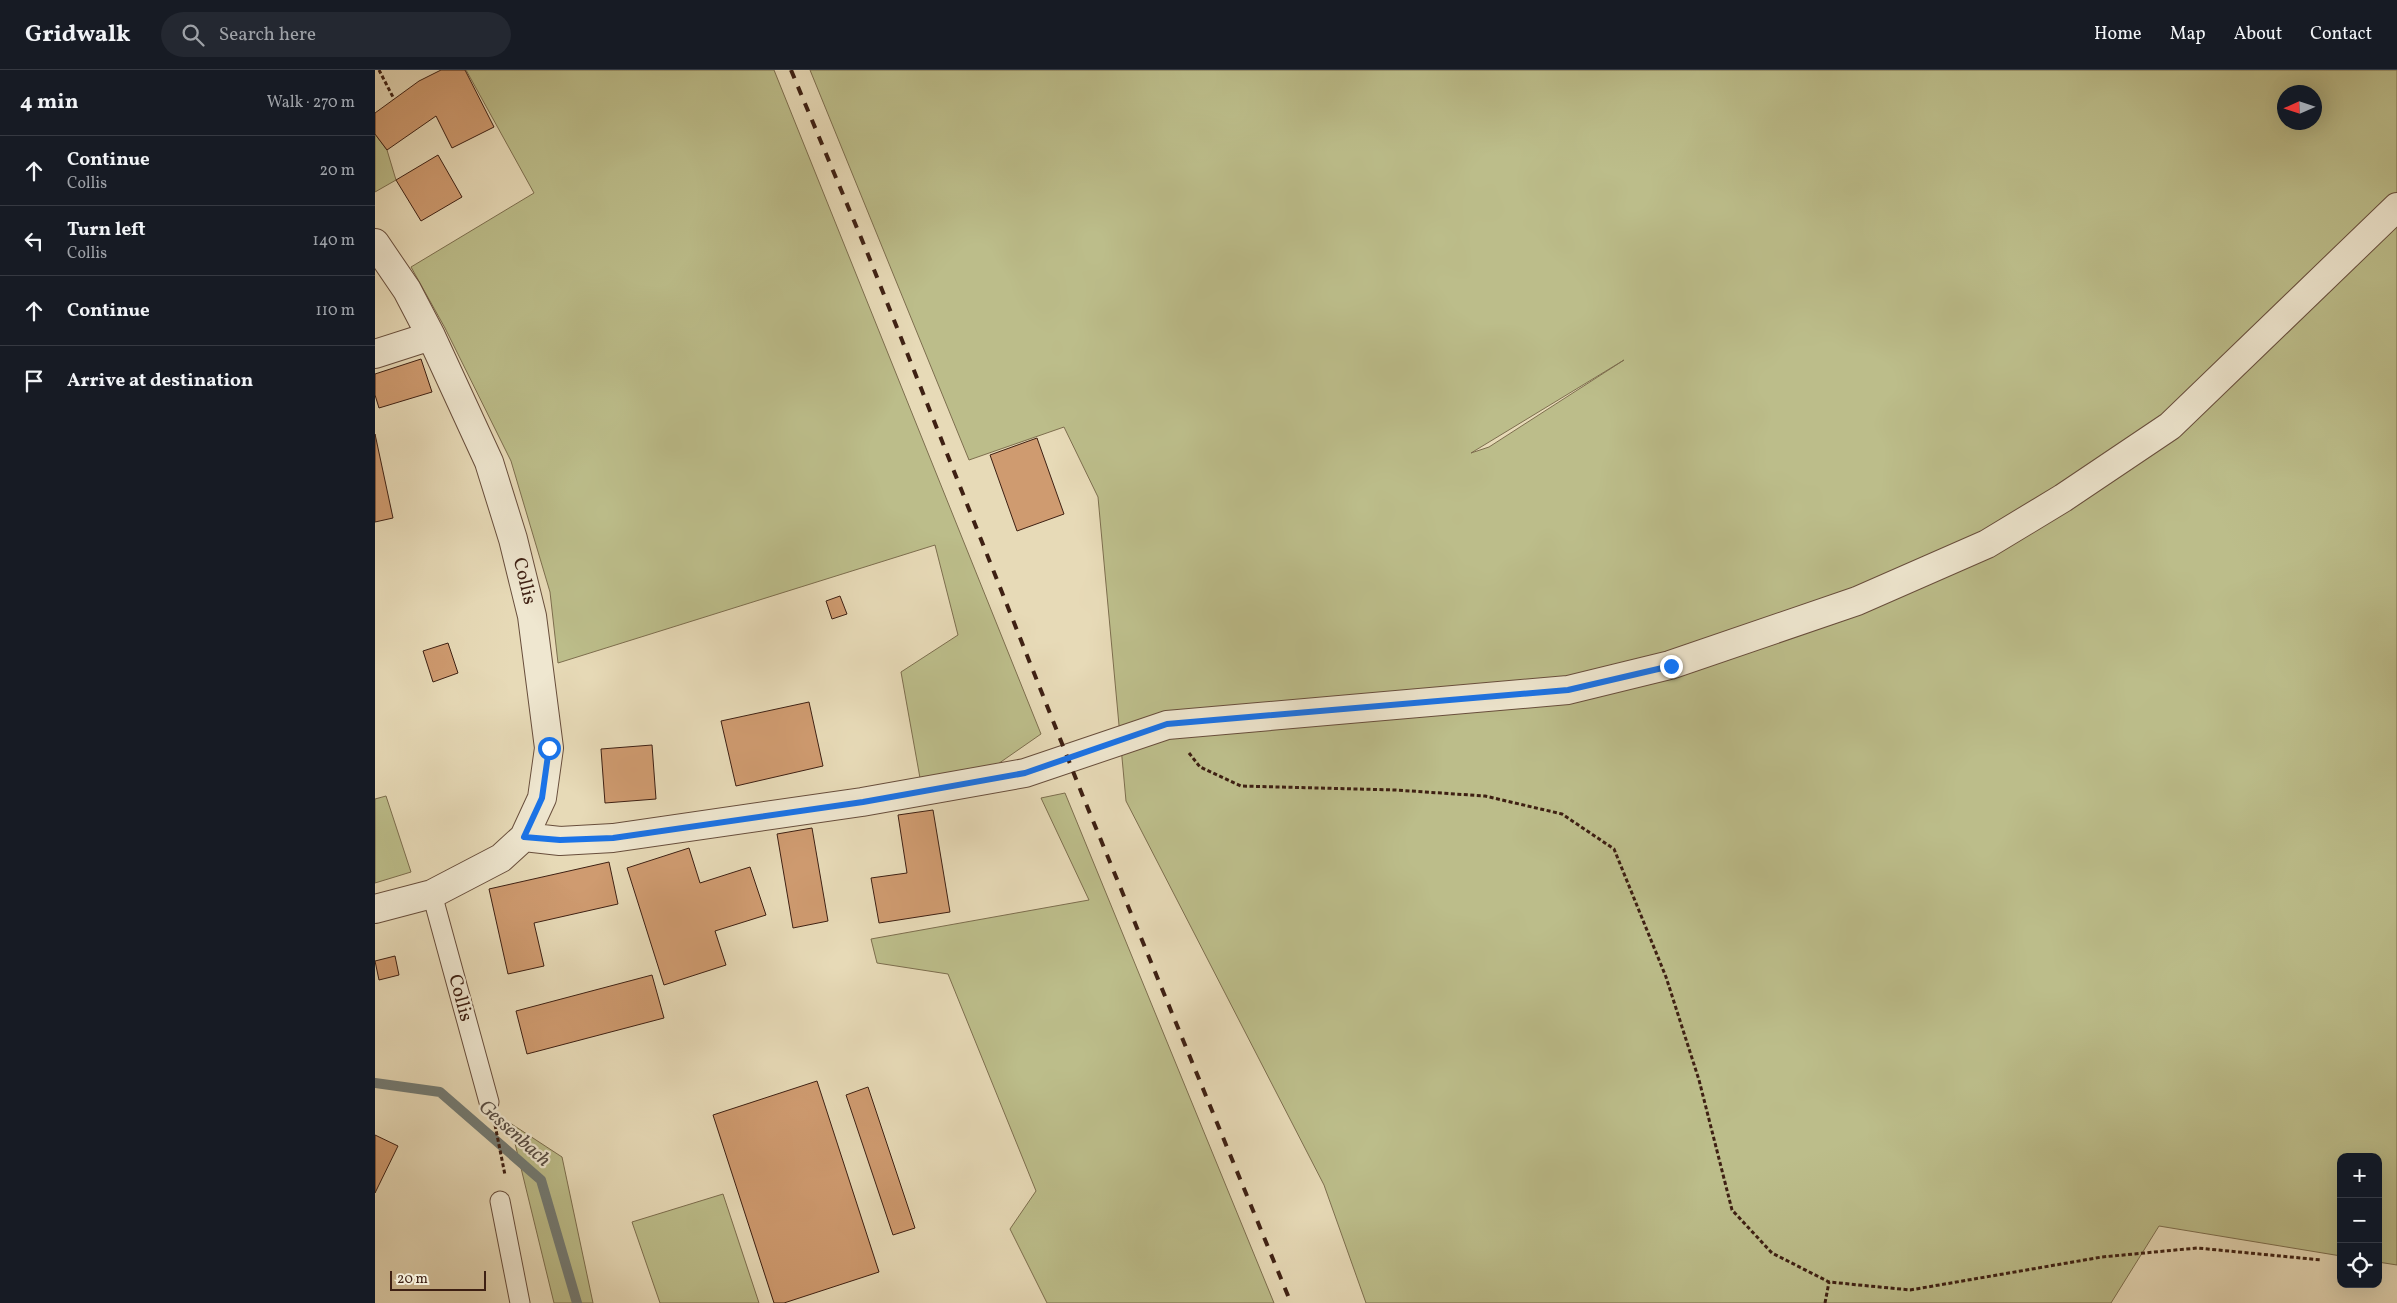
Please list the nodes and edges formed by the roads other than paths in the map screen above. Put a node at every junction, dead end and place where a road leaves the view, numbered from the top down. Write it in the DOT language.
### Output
graph roads {
  1 [pos="2397,207"];
  2 [pos="375,243"];
  3 [pos="431,336"];
  4 [pos="375,354"];
  5 [pos="524,837"];
  6 [pos="432,894"];
  7 [pos="375,909"];
  8 [pos="491,1111"];
  9 [pos="500,1200"];
  10 [pos="520,1303"];
  1 -- 5 [label="street"];
  2 -- 3 [label="street, Collis"];
  3 -- 4 [label="street"];
  3 -- 5 [label="street, Collis"];
  5 -- 6 [label="street, Collis"];
  6 -- 7 [label="street, Collis"];
  6 -- 8 [label="lane, Collis"];
  9 -- 10 [label="lane"];
}
